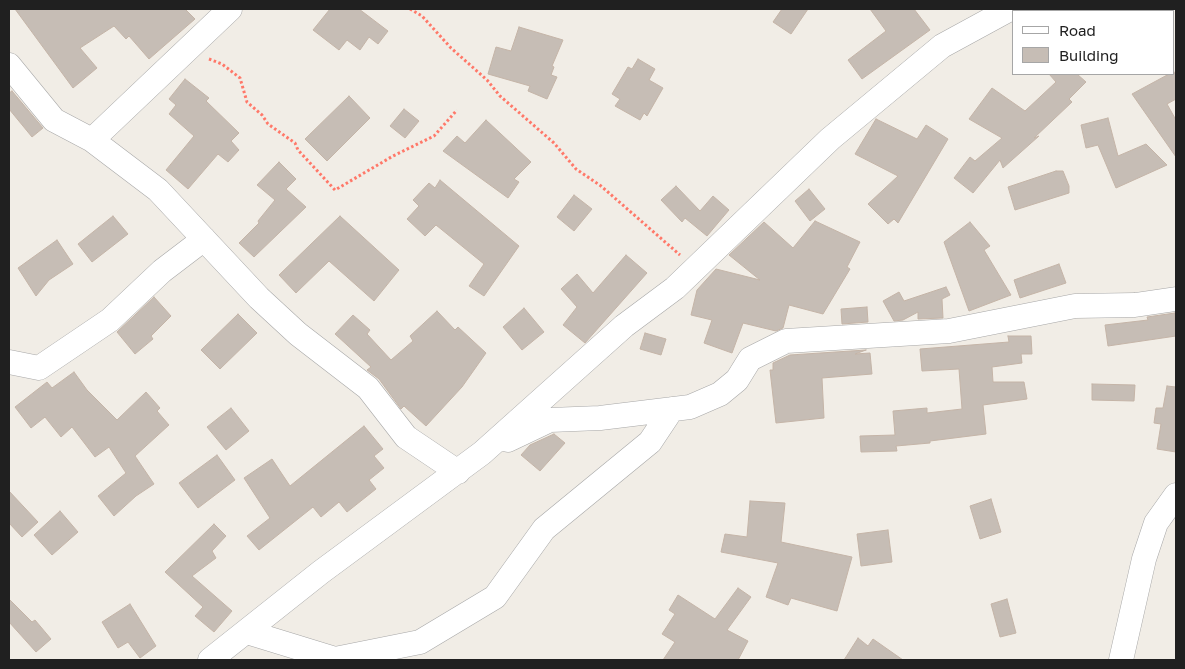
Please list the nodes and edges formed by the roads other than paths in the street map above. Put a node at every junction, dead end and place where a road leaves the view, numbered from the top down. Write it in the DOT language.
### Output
graph roads {
  1 [pos="230,9"];
  2 [pos="1010,9"];
  3 [pos="9,65"];
  4 [pos="92,140"];
  5 [pos="204,239"];
  6 [pos="1176,299"];
  7 [pos="9,362"];
  8 [pos="672,410"];
  9 [pos="482,453"];
  10 [pos="458,472"];
  11 [pos="1176,495"];
  12 [pos="247,632"];
  13 [pos="210,660"];
  14 [pos="1121,660"];
  1 -- 4 [label="street"];
  2 -- 9 [label="street"];
  3 -- 4 [label="street"];
  4 -- 5 [label="street"];
  5 -- 7 [label="street"];
  5 -- 10 [label="street"];
  6 -- 8 [label="street"];
  8 -- 9 [label="street"];
  8 -- 12 [label="street"];
  9 -- 10 [label="street"];
  10 -- 12 [label="street"];
  11 -- 14 [label="street"];
  12 -- 13 [label="street"];
}
